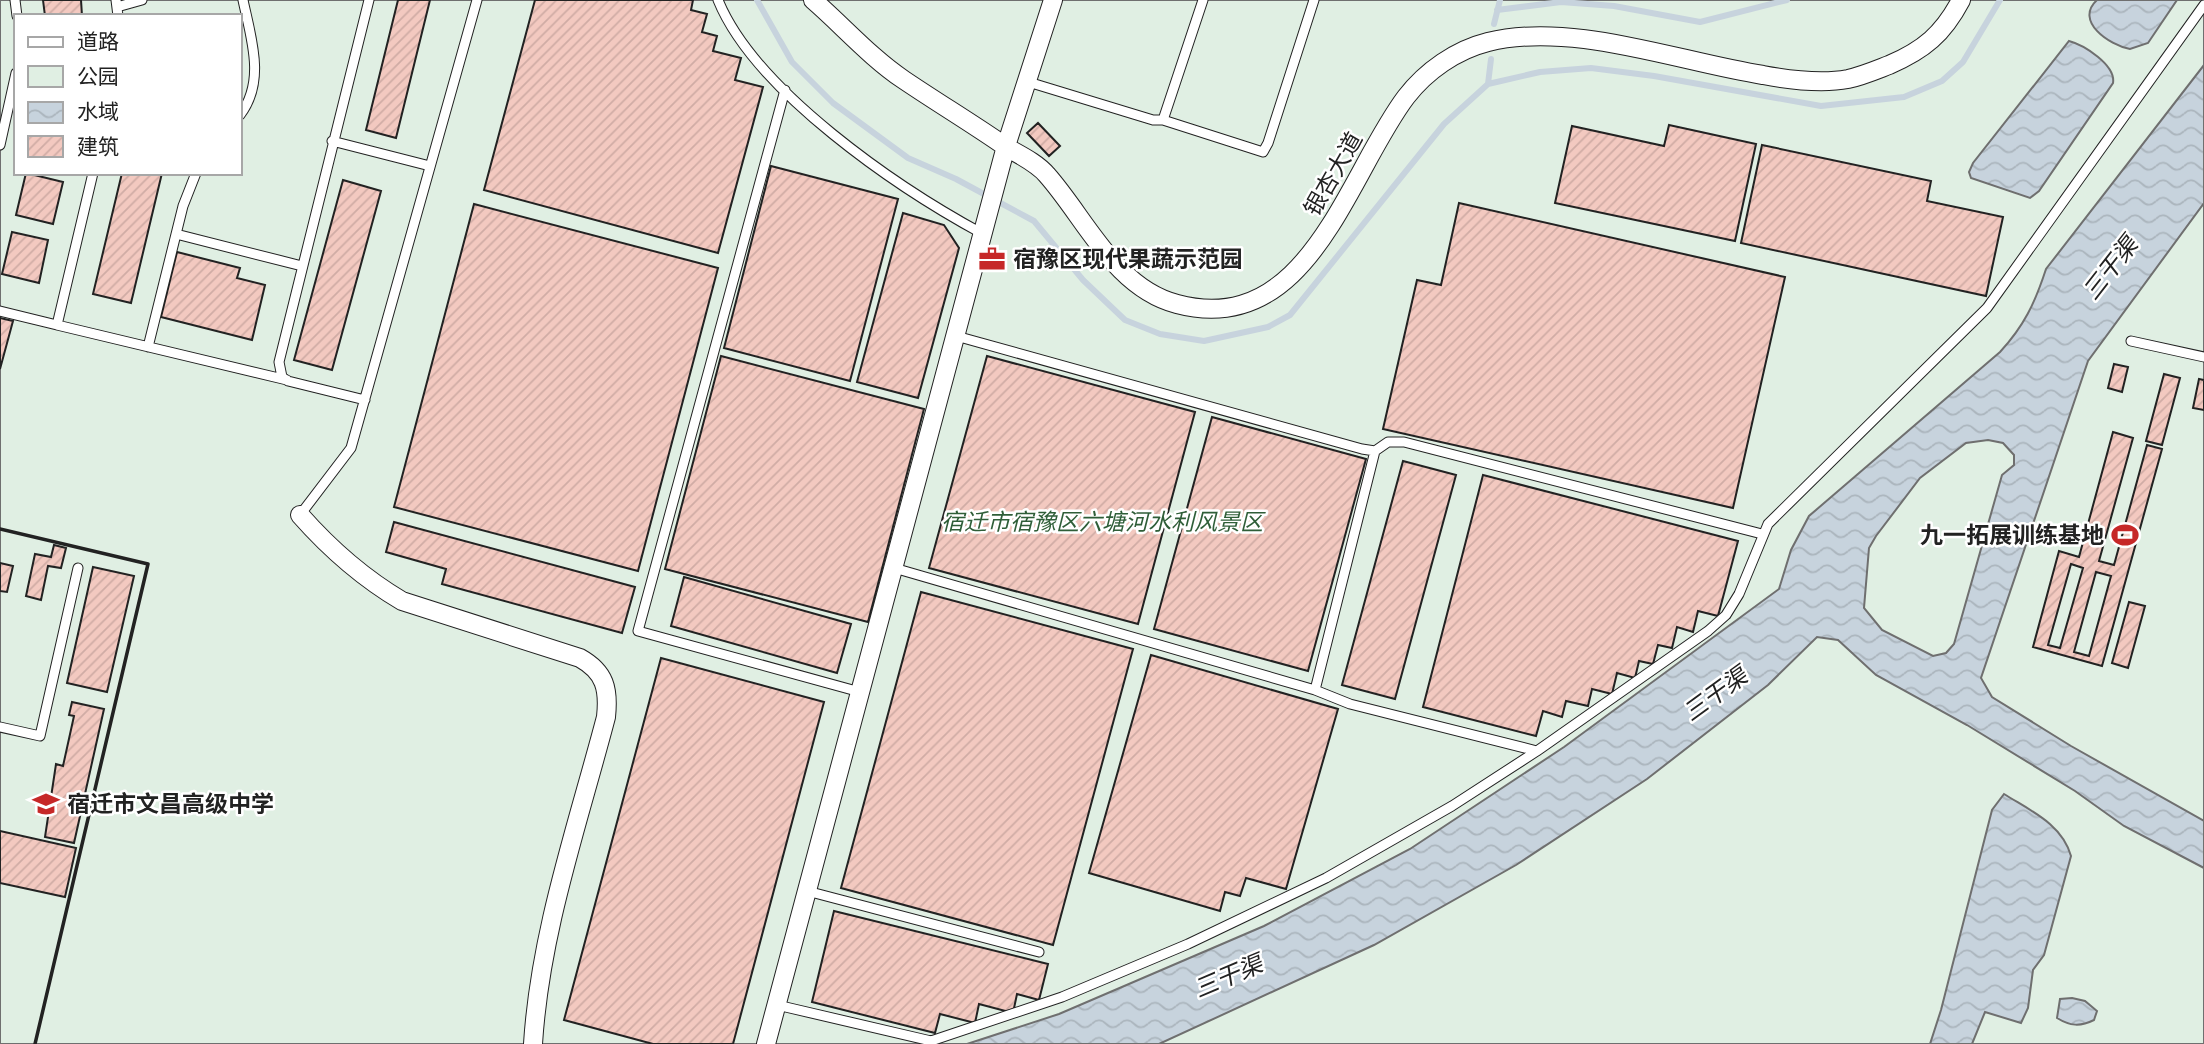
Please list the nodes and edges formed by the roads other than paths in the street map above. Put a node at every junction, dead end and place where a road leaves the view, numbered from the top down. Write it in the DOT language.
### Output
graph roads {
  1 [pos="142,0"];
  2 [pos="243,0"];
  3 [pos="369,0"];
  4 [pos="477,0"];
  5 [pos="718,0"];
  6 [pos="813,0"];
  7 [pos="1053,0"];
  8 [pos="1203,0"];
  9 [pos="1314,0"];
  10 [pos="1961,0"];
  11 [pos="2204,5"];
  12 [pos="117,8"];
  13 [pos="1025,81"];
  14 [pos="14,82"];
  15 [pos="785,90"];
  16 [pos="242,112"];
  17 [pos="1163,120"];
  18 [pos="332,141"];
  19 [pos="0,145"];
  20 [pos="1005,152"];
  21 [pos="430,166"];
  22 [pos="93,175"];
  23 [pos="195,175"];
  24 [pos="176,234"];
  25 [pos="983,234"];
  26 [pos="302,266"];
  27 [pos="0,311"];
  28 [pos="57,325"];
  29 [pos="956,336"];
  30 [pos="2131,341"];
  31 [pos="148,347"];
  32 [pos="2204,357"];
  33 [pos="288,381"];
  34 [pos="365,400"];
  35 [pos="1375,451"];
  36 [pos="300,515"];
  37 [pos="1762,534"];
  38 [pos="78,568"];
  39 [pos="894,568"];
  40 [pos="1315,690"];
  41 [pos="860,692"];
  42 [pos="0,727"];
  43 [pos="1537,751"];
  44 [pos="807,891"];
  45 [pos="1039,952"];
  46 [pos="777,1005"];
  47 [pos="533,1044"];
  48 [pos="766,1044"];
  1 -- 12 [label="lane"];
  2 -- 16 [label="lane"];
  3 -- 18 [label="lane"];
  4 -- 21 [label="lane"];
  5 -- 15 [label="lane"];
  6 -- 20 [label="street, 银杏大道"];
  7 -- 13 [label="street"];
  8 -- 17 [label="lane"];
  9 -- 17 [label="lane"];
  10 -- 20 [label="street, 银杏大道"];
  11 -- 37 [label="lane"];
  13 -- 17 [label="lane"];
  13 -- 20 [label="street"];
  14 -- 19 [label="lane"];
  15 -- 25 [label="lane"];
  15 -- 41 [label="lane"];
  18 -- 21 [label="lane"];
  18 -- 26 [label="lane"];
  20 -- 25 [label="street"];
  21 -- 34 [label="lane"];
  22 -- 28 [label="lane"];
  23 -- 24 [label="lane"];
  24 -- 26 [label="lane"];
  24 -- 31 [label="lane"];
  25 -- 29 [label="street"];
  26 -- 33 [label="lane"];
  27 -- 28 [label="lane"];
  28 -- 31 [label="lane"];
  29 -- 35 [label="lane"];
  29 -- 39 [label="street"];
  30 -- 32 [label="lane"];
  31 -- 33 [label="lane"];
  33 -- 34 [label="lane"];
  34 -- 36 [label="lane"];
  35 -- 37 [label="lane"];
  35 -- 40 [label="lane"];
  36 -- 47 [label="street"];
  37 -- 43 [label="lane"];
  38 -- 42 [label="lane"];
  39 -- 40 [label="lane"];
  39 -- 41 [label="street"];
  40 -- 43 [label="lane"];
  41 -- 44 [label="street"];
  43 -- 46 [label="lane"];
  44 -- 45 [label="lane"];
  44 -- 46 [label="street"];
  46 -- 48 [label="street"];
}
